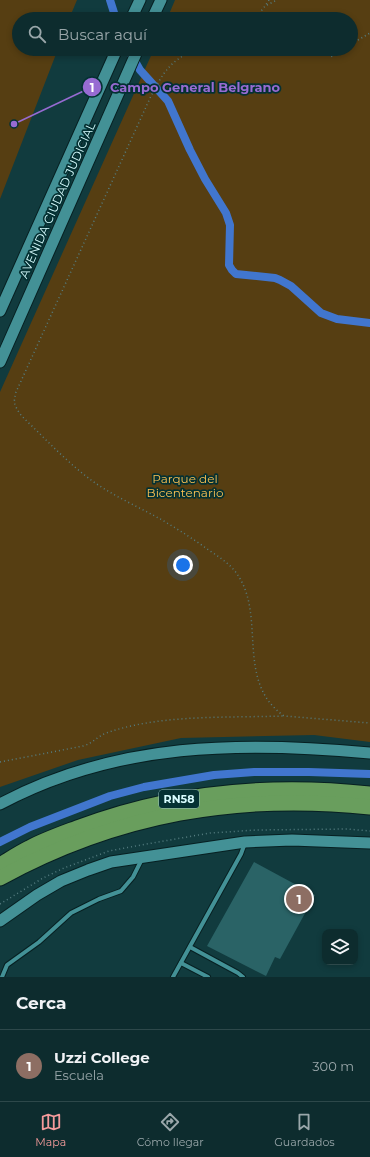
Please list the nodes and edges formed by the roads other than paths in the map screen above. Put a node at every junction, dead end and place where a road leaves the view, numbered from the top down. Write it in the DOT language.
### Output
graph roads {
  1 [pos="140,0"];
  2 [pos="161,0"];
  3 [pos="134,12"];
  4 [pos="155,12"];
  5 [pos="114,56"];
  6 [pos="135,56"];
  7 [pos="0,311"];
  8 [pos="0,362"];
  9 [pos="370,753"];
  10 [pos="370,794"];
  11 [pos="0,804"];
  12 [pos="370,807"];
  13 [pos="245,842"];
  14 [pos="370,843"];
  15 [pos="143,857"];
  16 [pos="0,865"];
  17 [pos="0,878"];
  18 [pos="0,921"];
  19 [pos="190,947"];
  20 [pos="181,963"];
  21 [pos="2,977"];
  22 [pos="173,977"];
  23 [pos="208,977"];
  24 [pos="243,977"];
  1 -- 3 [label="street"];
  2 -- 4 [label="street"];
  5 -- 7 [label="street, AVENIDA CIUDAD JUDICIAL"];
  6 -- 8 [label="street, AVENIDA CIUDAD JUDICIAL"];
  9 -- 11 [label="street"];
  10 -- 16 [label="highway, RN58"];
  12 -- 17 [label="highway, RN58"];
  13 -- 14 [label="street"];
  13 -- 15 [label="street"];
  13 -- 19 [label="lane"];
  15 -- 18 [label="street"];
  15 -- 21 [label="lane"];
  19 -- 20 [label="lane"];
  19 -- 24 [label="lane"];
  20 -- 22 [label="lane"];
  20 -- 23 [label="lane"];
}
